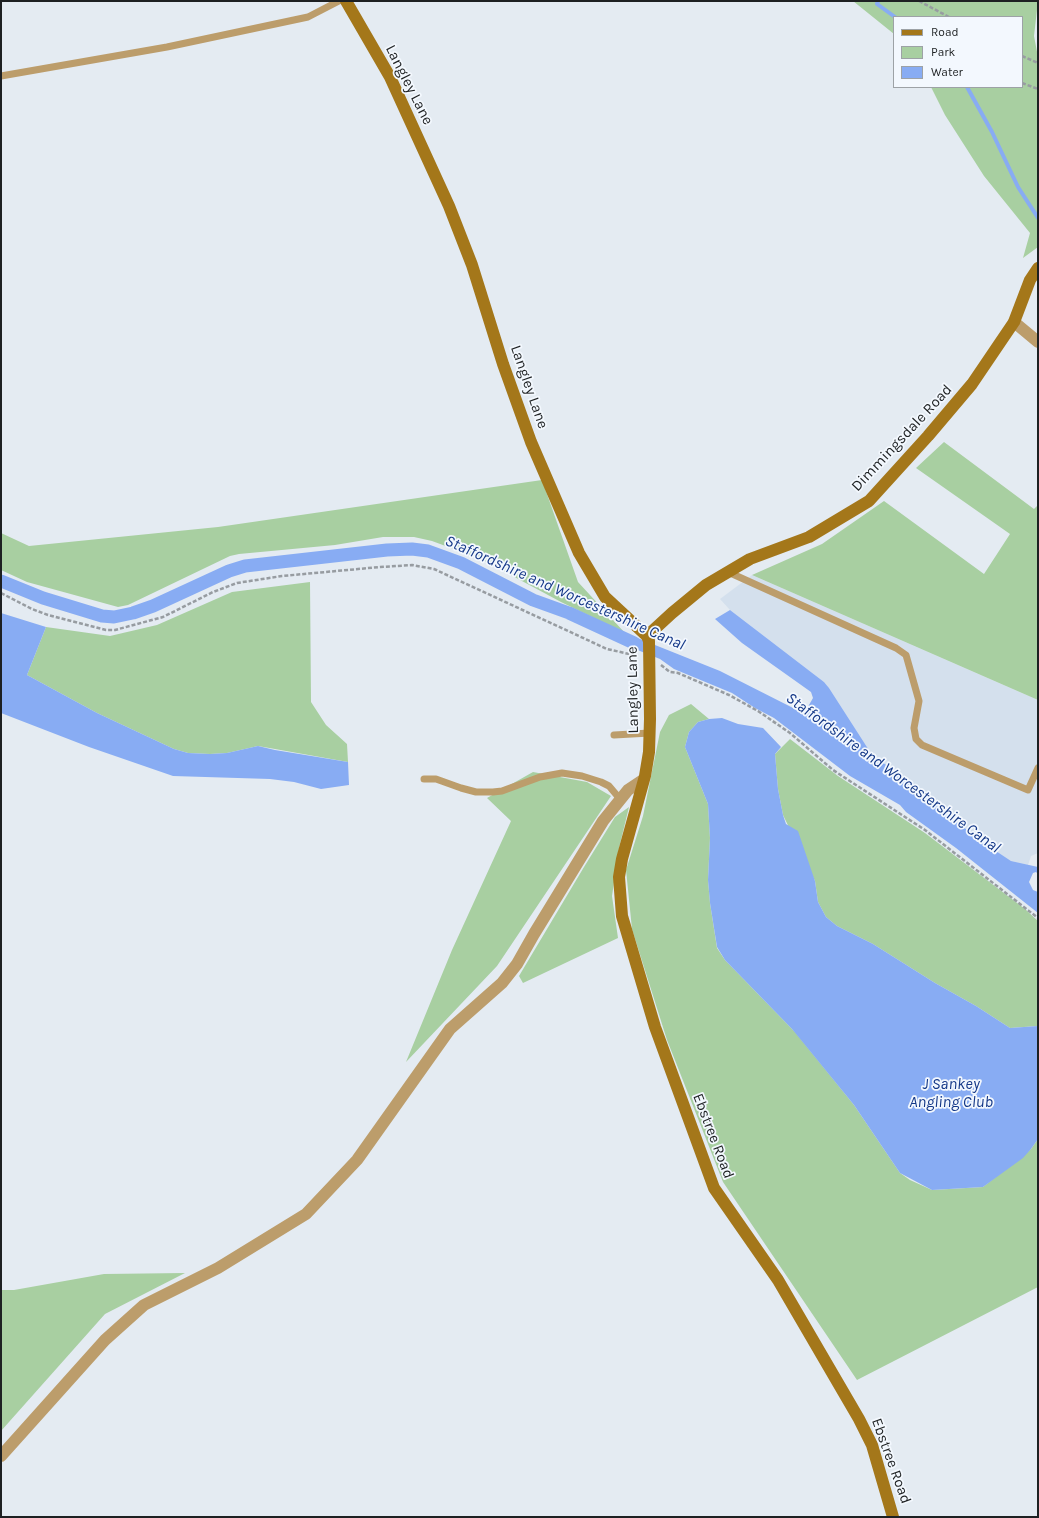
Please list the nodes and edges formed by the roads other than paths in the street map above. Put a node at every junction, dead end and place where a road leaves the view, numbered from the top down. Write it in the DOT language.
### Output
graph roads {
  1 [pos="339,1"];
  2 [pos="346,1"];
  3 [pos="1,76"];
  4 [pos="1038,268"];
  5 [pos="1014,322"];
  6 [pos="1038,342"];
  7 [pos="728,572"];
  8 [pos="648,638"];
  9 [pos="650,733"];
  10 [pos="614,735"];
  11 [pos="1038,768"];
  12 [pos="424,779"];
  13 [pos="643,780"];
  14 [pos="620,799"];
  15 [pos="1,1456"];
  16 [pos="894,1517"];
  1 -- 3 [label="lane"];
  2 -- 8 [label="street, Langley Lane"];
  4 -- 5 [label="street, Dimmingsdale Road"];
  5 -- 6 [label="street"];
  5 -- 7 [label="street, Dimmingsdale Road"];
  7 -- 8 [label="street, Dimmingsdale Road"];
  7 -- 11 [label="lane"];
  8 -- 9 [label="street, Langley Lane"];
  9 -- 10 [label="lane"];
  9 -- 13 [label="street, Langley Lane"];
  12 -- 14 [label="lane"];
  13 -- 14 [label="street"];
  13 -- 16 [label="street, Ebstree Road"];
  14 -- 15 [label="street"];
}
